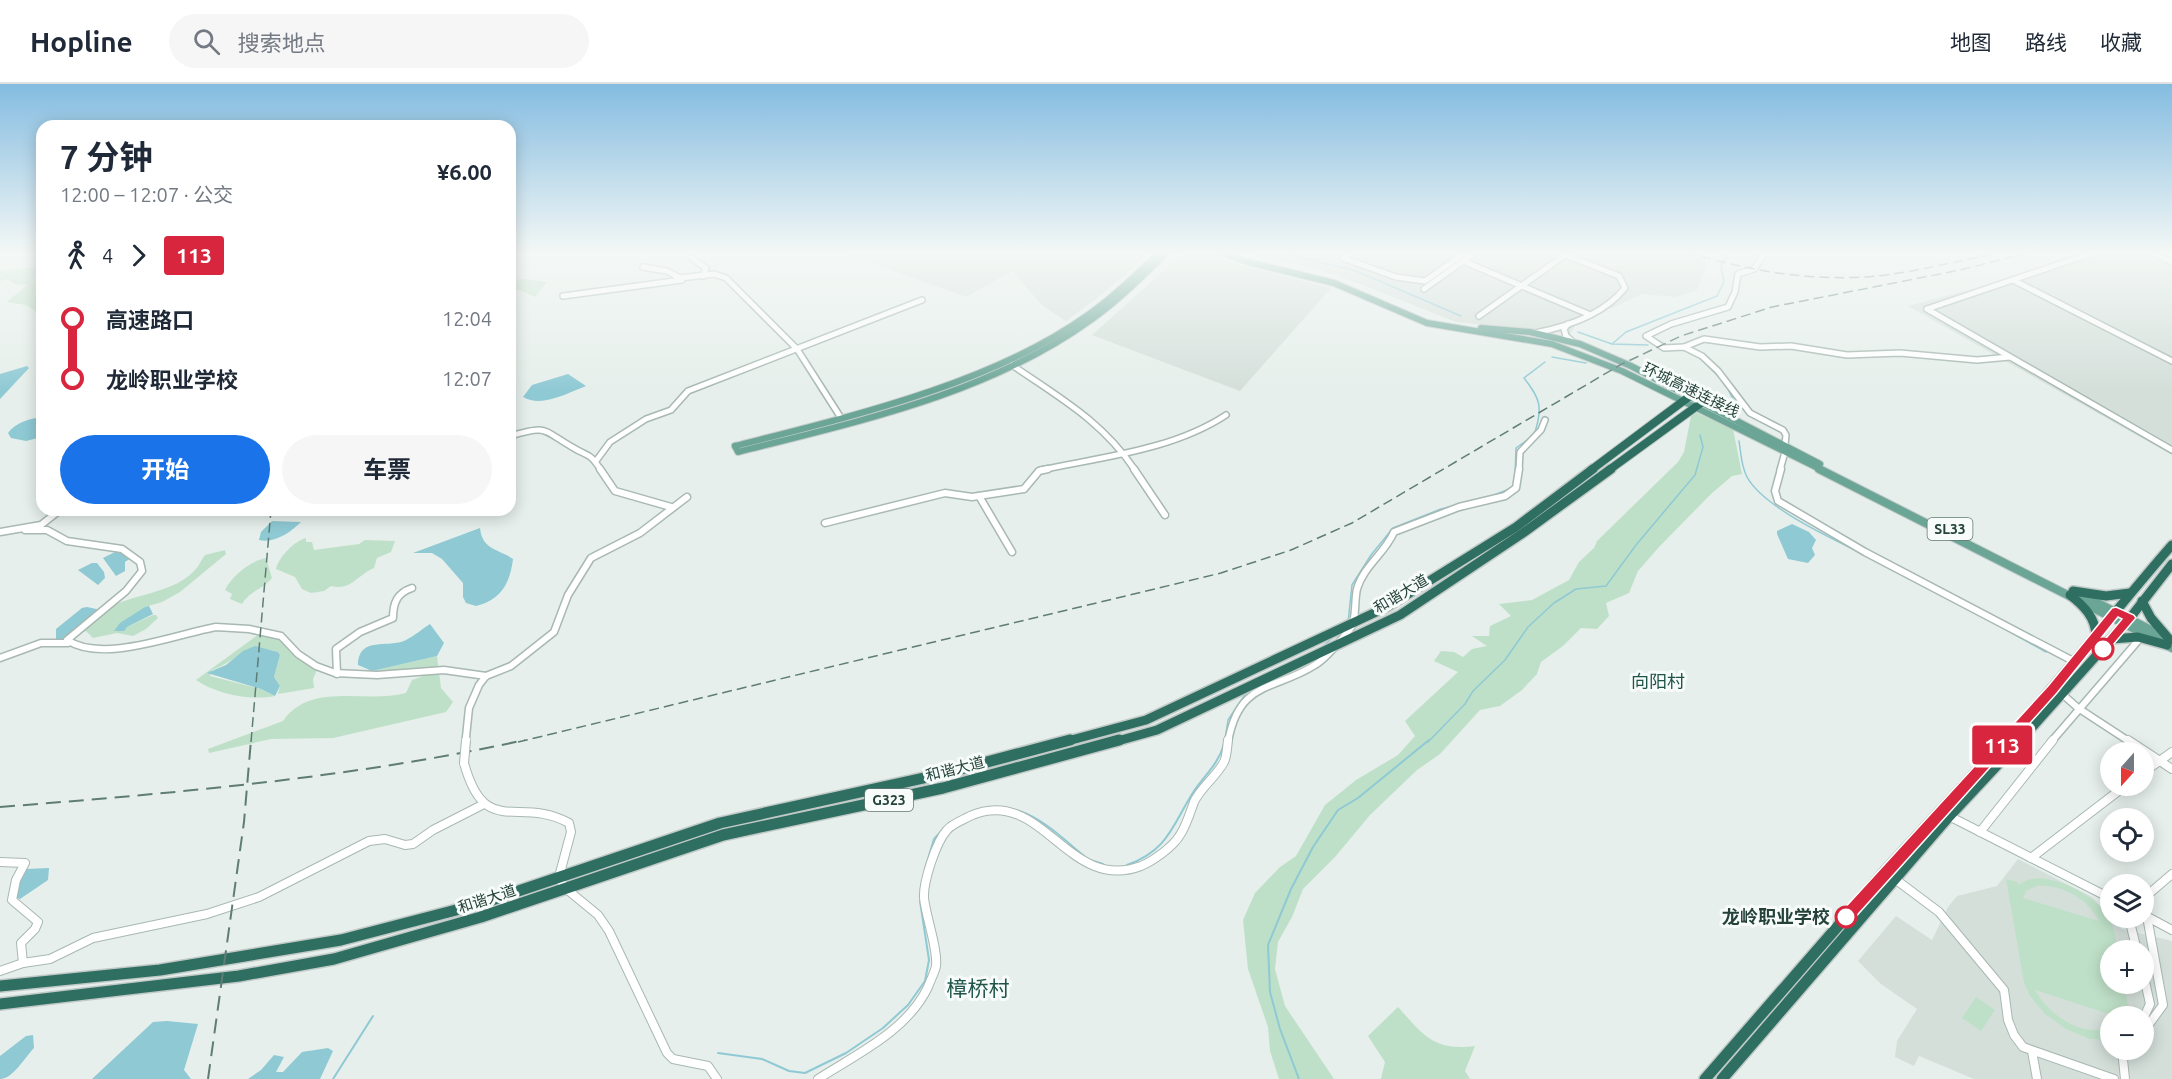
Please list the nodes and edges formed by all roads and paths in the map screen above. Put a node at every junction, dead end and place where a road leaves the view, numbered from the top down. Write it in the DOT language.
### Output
graph roads {
  1 [pos="746,298"];
  2 [pos="1108,298"];
  3 [pos="1117,298"];
  4 [pos="1370,298"];
  5 [pos="1379,298"];
  6 [pos="1504,298"];
  7 [pos="1551,298"];
  8 [pos="1613,298"];
  9 [pos="1730,298"];
  10 [pos="1958,298"];
  11 [pos="2049,298"];
  12 [pos="922,300"];
  13 [pos="1588,314"];
  14 [pos="1479,316"];
  15 [pos="1569,324"];
  16 [pos="1535,333"];
  17 [pos="1576,343"];
  18 [pos="1684,347"];
  19 [pos="797,349"];
  20 [pos="2010,357"];
  21 [pos="2172,361"];
  22 [pos="1011,365"];
  23 [pos="1686,399"];
  24 [pos="1698,405"];
  25 [pos="1226,414"];
  26 [pos="841,418"];
  27 [pos="1545,420"];
  28 [pos="516,434"];
  29 [pos="1785,448"];
  30 [pos="2172,450"];
  31 [pos="1123,453"];
  32 [pos="596,461"];
  33 [pos="979,496"];
  34 [pos="687,497"];
  35 [pos="671,507"];
  36 [pos="1165,515"];
  37 [pos="56,516"];
  38 [pos="825,523"];
  39 [pos="25,530"];
  40 [pos="0,532"];
  41 [pos="2172,545"];
  42 [pos="1012,552"];
  43 [pos="2172,564"];
  44 [pos="412,588"];
  45 [pos="2072,593"];
  46 [pos="2130,593"];
  47 [pos="2142,601"];
  48 [pos="2114,614"];
  49 [pos="2128,620"];
  50 [pos="1352,623"];
  51 [pos="2096,635"];
  52 [pos="2111,639"];
  53 [pos="2137,642"];
  54 [pos="68,643"];
  55 [pos="2170,643"];
  56 [pos="0,658"];
  57 [pos="2075,662"];
  58 [pos="337,674"];
  59 [pos="486,676"];
  60 [pos="2053,690"];
  61 [pos="2064,694"];
  62 [pos="2078,708"];
  63 [pos="2172,752"];
  64 [pos="2158,760"];
  65 [pos="2154,763"];
  66 [pos="2172,769"];
  67 [pos="2112,796"];
  68 [pos="484,804"];
  69 [pos="1945,814"];
  70 [pos="1980,832"];
  71 [pos="2031,858"];
  72 [pos="0,862"];
  73 [pos="1885,872"];
  74 [pos="2172,873"];
  75 [pos="561,876"];
  76 [pos="1895,879"];
  77 [pos="2154,889"];
  78 [pos="2100,893"];
  79 [pos="2154,922"];
  80 [pos="2148,928"];
  81 [pos="2172,930"];
  82 [pos="24,963"];
  83 [pos="0,971"];
  84 [pos="0,986"];
  85 [pos="0,1004"];
  86 [pos="2154,1017"];
  87 [pos="2032,1051"];
  88 [pos="2124,1060"];
  89 [pos="717,1079"];
  90 [pos="818,1079"];
  91 [pos="1705,1079"];
  92 [pos="1722,1079"];
  93 [pos="2037,1079"];
  94 [pos="2114,1079"];
  95 [pos="2126,1079"];
  1 -- 19 [label="street"];
  2 -- 26 [label="main road"];
  3 -- 22 [label="main road"];
  4 -- 23 [label="main road, 环城高速连接线 / SL33"];
  5 -- 16 [label="main road, 环城高速连接线 / SL33"];
  6 -- 14 [label="street"];
  7 -- 13 [label="street"];
  8 -- 13 [label="street"];
  9 -- 18 [label="street"];
  10 -- 20 [label="street"];
  11 -- 21 [label="street"];
  12 -- 19 [label="street"];
  13 -- 15 [label="street"];
  15 -- 16 [label="street"];
  15 -- 17 [label="street"];
  16 -- 17 [label="main road, 环城高速连接线 / SL33"];
  17 -- 23 [label="main road, 环城高速连接线 / SL33"];
  18 -- 20 [label="street"];
  18 -- 29 [label="street"];
  19 -- 26 [label="street"];
  19 -- 32 [label="street"];
  20 -- 30 [label="street"];
  22 -- 26 [label="main road"];
  22 -- 31 [label="street"];
  23 -- 24 [label="main road, 环城高速连接线 / SL33"];
  23 -- 50 [label="highway, 和谐大道 / G323"];
  24 -- 29 [label="main road, 环城高速连接线 / SL33"];
  24 -- 85 [label="highway, 和谐大道 / G323"];
  25 -- 31 [label="street"];
  27 -- 50 [label="street"];
  28 -- 32 [label="street"];
  29 -- 45 [label="main road, 环城高速连接线 / SL33"];
  29 -- 57 [label="street"];
  31 -- 33 [label="street"];
  31 -- 36 [label="street"];
  32 -- 35 [label="street"];
  33 -- 38 [label="street"];
  33 -- 42 [label="street"];
  34 -- 35 [label="street"];
  35 -- 59 [label="street"];
  37 -- 39 [label="street"];
  39 -- 40 [label="street"];
  39 -- 54 [label="street"];
  41 -- 46 [label="highway"];
  43 -- 47 [label="highway"];
  44 -- 58 [label="street"];
  45 -- 46 [label="highway"];
  45 -- 48 [label="main road, 环城高速连接线 / SL33"];
  45 -- 51 [label="highway"];
  46 -- 48 [label="highway"];
  47 -- 49 [label="highway"];
  47 -- 55 [label="highway"];
  48 -- 49 [label="main road, 环城高速连接线 / SL33"];
  48 -- 51 [label="highway"];
  49 -- 52 [label="highway"];
  49 -- 55 [label="main road, 环城高速连接线"];
  50 -- 75 [label="highway, 和谐大道 / G323"];
  50 -- 90 [label="street"];
  51 -- 57 [label="highway"];
  52 -- 55 [label="highway"];
  52 -- 61 [label="highway"];
  53 -- 62 [label="street"];
  54 -- 56 [label="street"];
  54 -- 58 [label="street"];
  57 -- 60 [label="highway"];
  58 -- 59 [label="street"];
  59 -- 68 [label="street, bridge"];
  60 -- 61 [label="street"];
  60 -- 69 [label="highway"];
  61 -- 62 [label="street"];
  61 -- 69 [label="highway"];
  62 -- 64 [label="street"];
  62 -- 70 [label="street"];
  63 -- 64 [label="street"];
  64 -- 65 [label="street"];
  64 -- 66 [label="street"];
  67 -- 71 [label="street"];
  68 -- 75 [label="street"];
  68 -- 82 [label="street"];
  69 -- 70 [label="street"];
  69 -- 73 [label="highway"];
  69 -- 76 [label="highway"];
  70 -- 71 [label="street"];
  71 -- 78 [label="street"];
  72 -- 82 [label="street"];
  73 -- 76 [label="street"];
  73 -- 91 [label="highway"];
  74 -- 77 [label="street"];
  75 -- 84 [label="highway, 和谐大道 / G323"];
  75 -- 89 [label="street"];
  76 -- 87 [label="street"];
  76 -- 92 [label="highway"];
  79 -- 81 [label="street"];
  80 -- 86 [label="street"];
  82 -- 83 [label="street"];
  87 -- 93 [label="street"];
  87 -- 94 [label="street"];
  88 -- 95 [label="street"];
}
